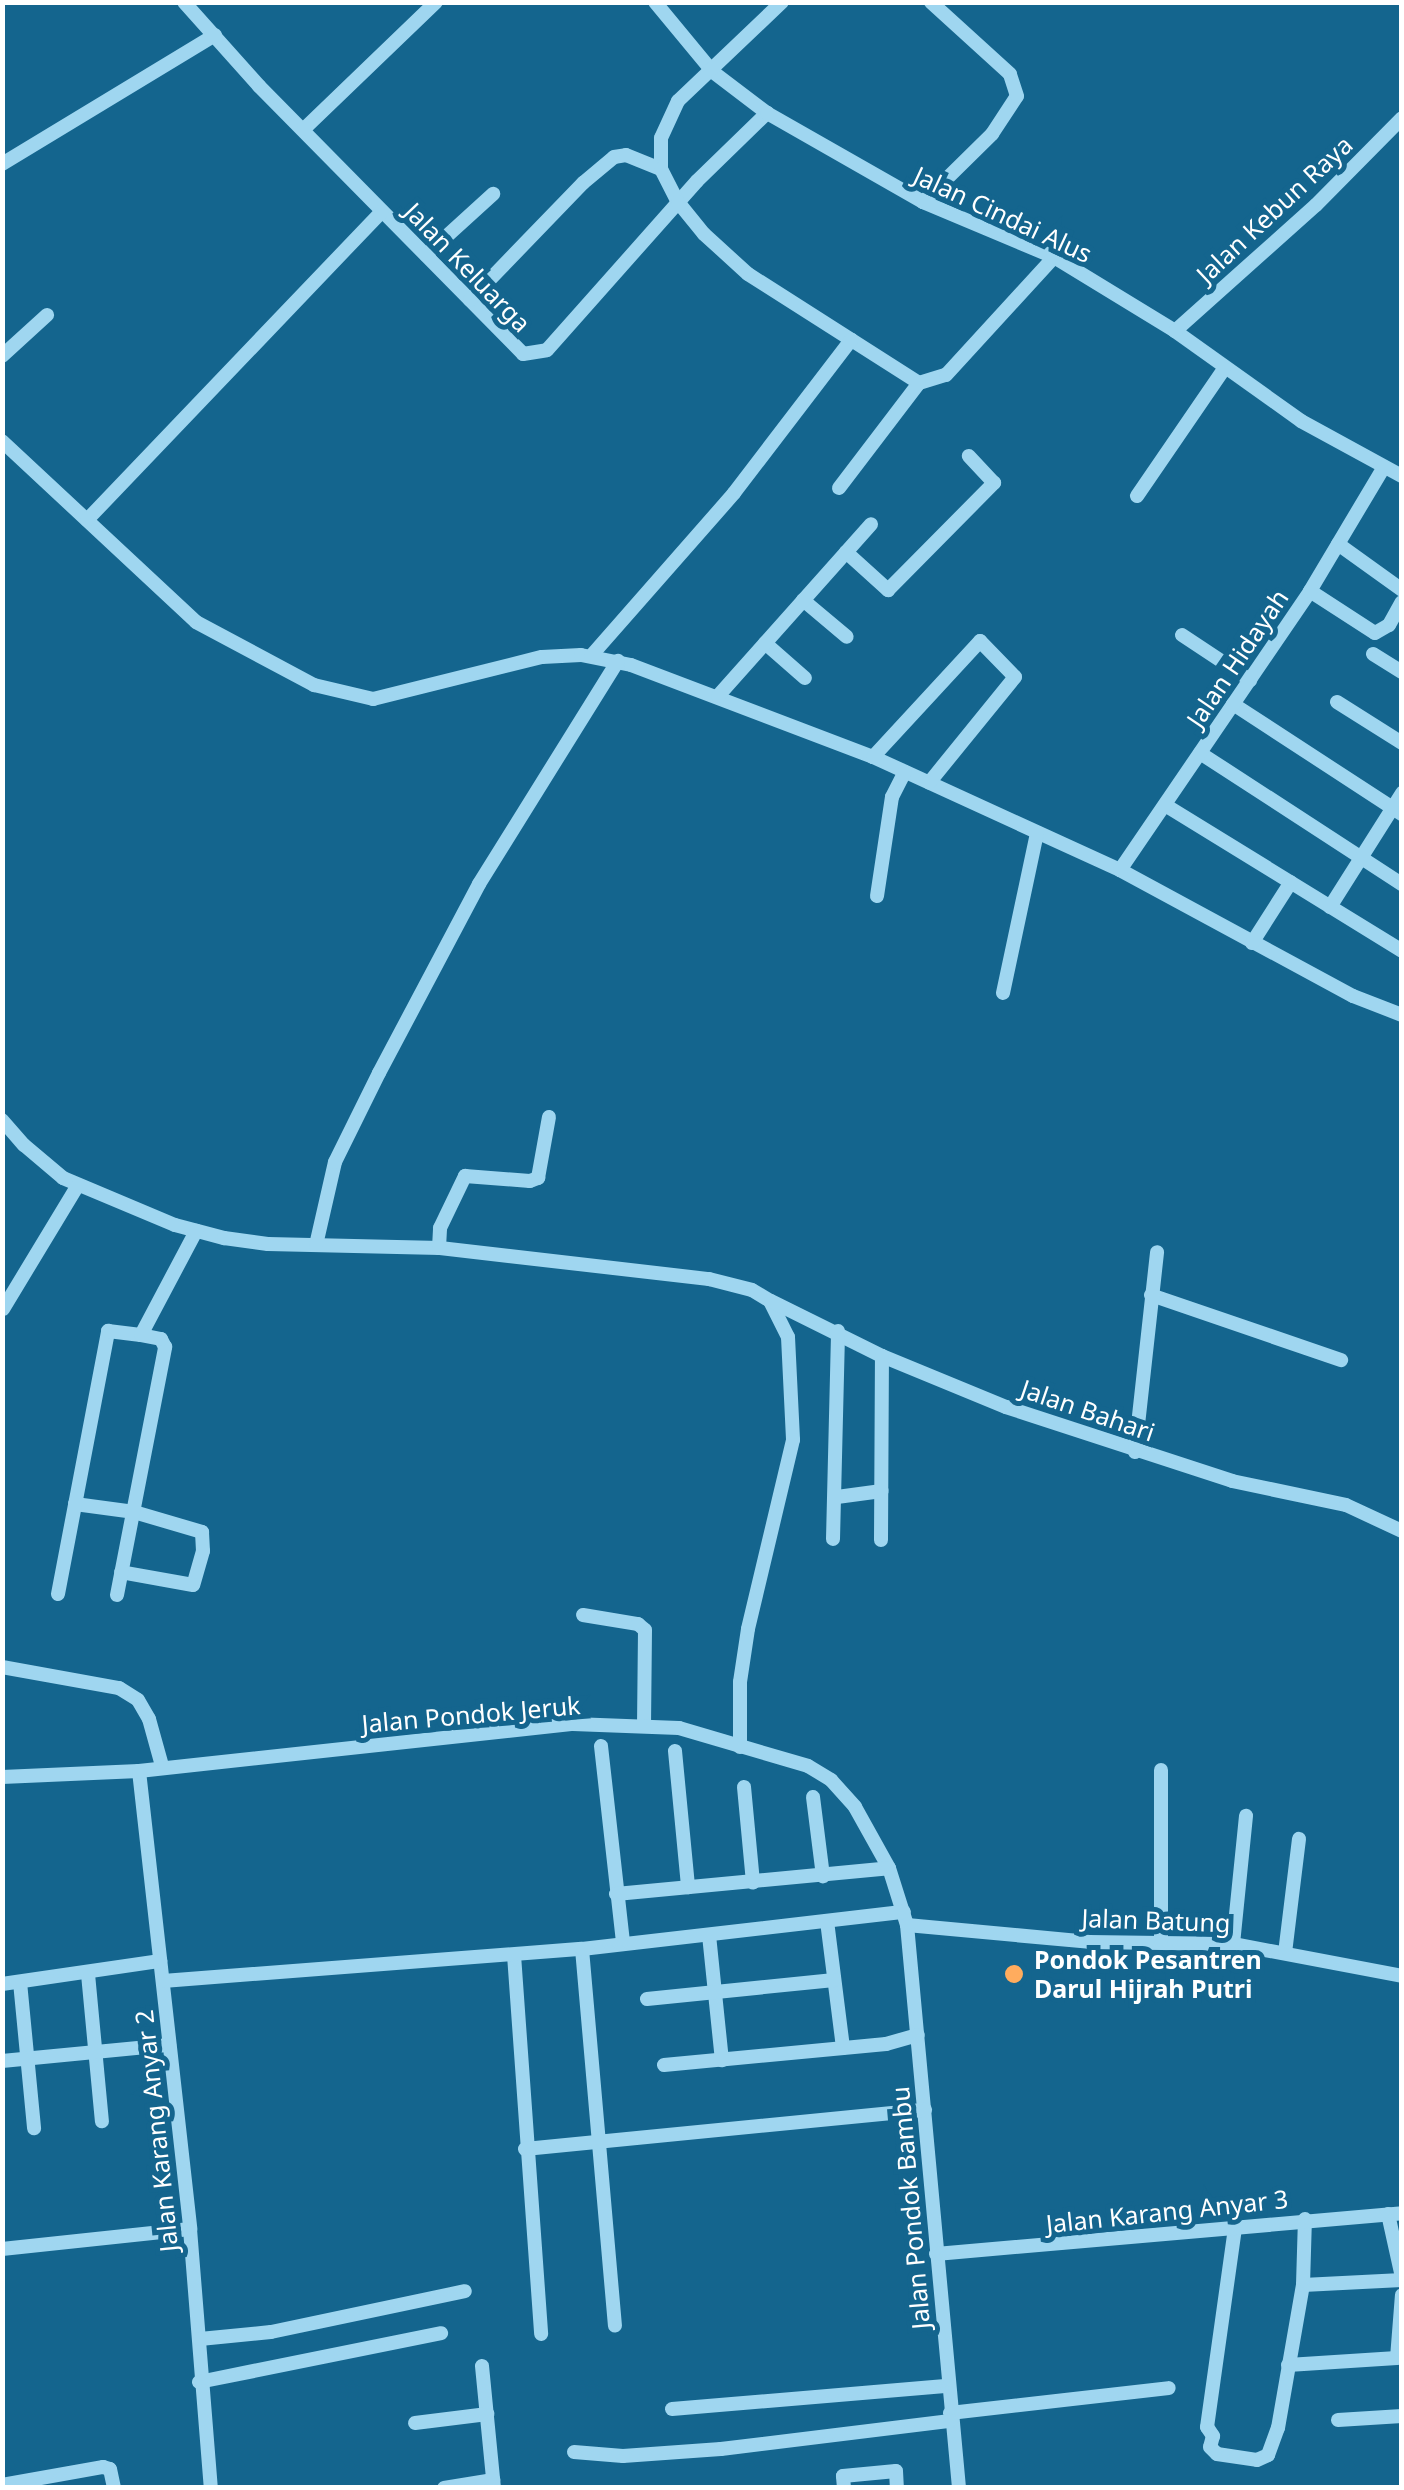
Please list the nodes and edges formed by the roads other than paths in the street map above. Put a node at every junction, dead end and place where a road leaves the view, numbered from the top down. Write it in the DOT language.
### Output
graph roads {
  1 [pos="184,2"];
  2 [pos="436,2"];
  3 [pos="655,2"];
  4 [pos="782,2"];
  5 [pos="930,2"];
  6 [pos="216,34"];
  7 [pos="713,72"];
  8 [pos="767,114"];
  9 [pos="1402,118"];
  10 [pos="304,129"];
  11 [pos="2,164"];
  12 [pos="661,169"];
  13 [pos="493,194"];
  14 [pos="678,202"];
  15 [pos="923,202"];
  16 [pos="382,211"];
  17 [pos="426,256"];
  18 [pos="1054,257"];
  19 [pos="470,300"];
  20 [pos="47,316"];
  21 [pos="1174,331"];
  22 [pos="851,340"];
  23 [pos="2,356"];
  24 [pos="1224,369"];
  25 [pos="919,384"];
  26 [pos="2,441"];
  27 [pos="969,456"];
  28 [pos="1384,467"];
  29 [pos="1402,476"];
  30 [pos="839,488"];
  31 [pos="1137,496"];
  32 [pos="87,520"];
  33 [pos="871,524"];
  34 [pos="1338,544"];
  35 [pos="846,552"];
  36 [pos="1402,590"];
  37 [pos="1310,591"];
  38 [pos="803,600"];
  39 [pos="1402,602"];
  40 [pos="1182,635"];
  41 [pos="847,637"];
  42 [pos="766,643"];
  43 [pos="1373,654"];
  44 [pos="590,656"];
  45 [pos="618,662"];
  46 [pos="1402,672"];
  47 [pos="806,678"];
  48 [pos="1250,680"];
  49 [pos="718,696"];
  50 [pos="1337,702"];
  51 [pos="1233,704"];
  52 [pos="1402,743"];
  53 [pos="1200,753"];
  54 [pos="873,757"];
  55 [pos="906,772"];
  56 [pos="928,783"];
  57 [pos="1402,793"];
  58 [pos="1164,805"];
  59 [pos="1397,811"];
  60 [pos="1037,833"];
  61 [pos="1360,857"];
  62 [pos="1120,870"];
  63 [pos="1291,882"];
  64 [pos="1402,884"];
  65 [pos="877,896"];
  66 [pos="1330,907"];
  67 [pos="1252,943"];
  68 [pos="1402,951"];
  69 [pos="1003,992"];
  70 [pos="1402,998"];
  71 [pos="1396,1014"];
  72 [pos="549,1117"];
  73 [pos="2,1120"];
  74 [pos="78,1185"];
  75 [pos="196,1231"];
  76 [pos="316,1245"];
  77 [pos="439,1248"];
  78 [pos="1156,1252"];
  79 [pos="1152,1295"];
  80 [pos="770,1301"];
  81 [pos="3,1309"];
  82 [pos="838,1331"];
  83 [pos="141,1335"];
  84 [pos="882,1356"];
  85 [pos="1341,1360"];
  86 [pos="1135,1452"];
  87 [pos="882,1491"];
  88 [pos="837,1497"];
  89 [pos="75,1504"];
  90 [pos="134,1512"];
  91 [pos="1402,1531"];
  92 [pos="834,1539"];
  93 [pos="881,1540"];
  94 [pos="121,1572"];
  95 [pos="58,1594"];
  96 [pos="117,1595"];
  97 [pos="583,1615"];
  98 [pos="2,1668"];
  99 [pos="644,1724"];
  100 [pos="602,1746"];
  101 [pos="740,1747"];
  102 [pos="675,1752"];
  103 [pos="162,1766"];
  104 [pos="1161,1770"];
  105 [pos="140,1771"];
  106 [pos="2,1777"];
  107 [pos="744,1787"];
  108 [pos="813,1796"];
  109 [pos="1246,1816"];
  110 [pos="1299,1839"];
  111 [pos="889,1868"];
  112 [pos="824,1876"];
  113 [pos="753,1883"];
  114 [pos="688,1887"];
  115 [pos="616,1894"];
  116 [pos="905,1918"];
  117 [pos="827,1921"];
  118 [pos="709,1935"];
  119 [pos="1161,1940"];
  120 [pos="622,1943"];
  121 [pos="1233,1944"];
  122 [pos="582,1949"];
  123 [pos="1285,1954"];
  124 [pos="514,1955"];
  125 [pos="160,1961"];
  126 [pos="88,1974"];
  127 [pos="1402,1976"];
  128 [pos="834,1980"];
  129 [pos="162,1981"];
  130 [pos="20,1982"];
  131 [pos="2,1984"];
  132 [pos="714,1994"];
  133 [pos="647,1999"];
  134 [pos="918,2035"];
  135 [pos="170,2045"];
  136 [pos="844,2048"];
  137 [pos="96,2052"];
  138 [pos="28,2059"];
  139 [pos="722,2060"];
  140 [pos="2,2062"];
  141 [pos="664,2065"];
  142 [pos="925,2110"];
  143 [pos="102,2121"];
  144 [pos="34,2128"];
  145 [pos="598,2142"];
  146 [pos="526,2149"];
  147 [pos="1394,2214"];
  148 [pos="1306,2219"];
  149 [pos="190,2228"];
  150 [pos="1235,2228"];
  151 [pos="2,2249"];
  152 [pos="936,2254"];
  153 [pos="1402,2278"];
  154 [pos="1303,2285"];
  155 [pos="465,2291"];
  156 [pos="1402,2295"];
  157 [pos="615,2326"];
  158 [pos="441,2333"];
  159 [pos="541,2334"];
  160 [pos="200,2339"];
  161 [pos="1400,2355"];
  162 [pos="1288,2365"];
  163 [pos="482,2366"];
  164 [pos="199,2382"];
  165 [pos="948,2386"];
  166 [pos="1169,2388"];
  167 [pos="672,2409"];
  168 [pos="486,2414"];
  169 [pos="1402,2416"];
  170 [pos="950,2417"];
  171 [pos="1338,2420"];
  172 [pos="415,2422"];
  173 [pos="574,2452"];
  174 [pos="494,2484"];
  175 [pos="2,2485"];
  176 [pos="114,2488"];
  177 [pos="211,2488"];
  178 [pos="444,2488"];
  179 [pos="844,2488"];
  180 [pos="897,2488"];
  181 [pos="959,2488"];
  1 -- 6 [label="street, Jalan Keluarga"];
  2 -- 10 [label="street"];
  3 -- 7 [label="street, Jalan Cindai Alus"];
  4 -- 7 [label="street"];
  5 -- 15 [label="street"];
  6 -- 10 [label="street, Jalan Keluarga"];
  6 -- 11 [label="street"];
  7 -- 8 [label="street, Jalan Cindai Alus"];
  7 -- 12 [label="street"];
  8 -- 14 [label="street, Jalan Keluarga"];
  8 -- 15 [label="street, Jalan Cindai Alus"];
  9 -- 21 [label="street, Jalan Kebun Raya"];
  10 -- 16 [label="street, Jalan Keluarga"];
  12 -- 14 [label="street"];
  12 -- 19 [label="street"];
  13 -- 17 [label="street"];
  14 -- 19 [label="street, Jalan Keluarga"];
  14 -- 22 [label="street"];
  15 -- 18 [label="street, Jalan Cindai Alus"];
  16 -- 17 [label="street, Jalan Keluarga"];
  16 -- 32 [label="street"];
  17 -- 19 [label="street, Jalan Keluarga"];
  18 -- 21 [label="street, Jalan Cindai Alus"];
  18 -- 25 [label="street"];
  20 -- 23 [label="street"];
  21 -- 24 [label="street, Jalan Cindai Alus"];
  22 -- 25 [label="street"];
  22 -- 44 [label="street"];
  24 -- 28 [label="street, Jalan Cindai Alus"];
  24 -- 31 [label="street"];
  25 -- 30 [label="street"];
  26 -- 32 [label="street"];
  27 -- 35 [label="street"];
  28 -- 29 [label="street, Jalan Cindai Alus"];
  28 -- 34 [label="street, Jalan Hidayah"];
  32 -- 44 [label="street"];
  33 -- 35 [label="street"];
  34 -- 36 [label="street"];
  34 -- 37 [label="street, Jalan Hidayah"];
  35 -- 38 [label="street"];
  37 -- 39 [label="street"];
  37 -- 48 [label="street, Jalan Hidayah"];
  38 -- 41 [label="street"];
  38 -- 42 [label="street"];
  40 -- 48 [label="street"];
  42 -- 47 [label="street"];
  42 -- 49 [label="street"];
  43 -- 46 [label="street"];
  44 -- 45 [label="street"];
  45 -- 49 [label="street"];
  45 -- 76 [label="street"];
  48 -- 51 [label="street, Jalan Hidayah"];
  49 -- 54 [label="street"];
  50 -- 52 [label="street"];
  51 -- 53 [label="street, Jalan Hidayah"];
  51 -- 59 [label="street"];
  53 -- 58 [label="street, Jalan Hidayah"];
  53 -- 61 [label="street"];
  54 -- 55 [label="street"];
  54 -- 56 [label="street"];
  55 -- 56 [label="street"];
  55 -- 65 [label="street"];
  56 -- 60 [label="street"];
  57 -- 59 [label="street"];
  58 -- 62 [label="street, Jalan Hidayah"];
  58 -- 63 [label="street"];
  59 -- 61 [label="street"];
  60 -- 62 [label="street"];
  60 -- 69 [label="street"];
  61 -- 64 [label="street"];
  61 -- 66 [label="street"];
  62 -- 67 [label="street"];
  63 -- 66 [label="street"];
  63 -- 67 [label="street"];
  66 -- 68 [label="street"];
  67 -- 71 [label="street"];
  70 -- 71 [label="street"];
  72 -- 77 [label="street"];
  73 -- 74 [label="street, Jalan Bahari"];
  74 -- 75 [label="street, Jalan Bahari"];
  74 -- 81 [label="street"];
  75 -- 76 [label="street, Jalan Bahari"];
  75 -- 83 [label="street"];
  76 -- 77 [label="street, Jalan Bahari"];
  77 -- 80 [label="street, Jalan Bahari"];
  78 -- 79 [label="street"];
  79 -- 85 [label="street"];
  79 -- 86 [label="street"];
  80 -- 82 [label="street, Jalan Bahari"];
  80 -- 101 [label="street"];
  82 -- 84 [label="street, Jalan Bahari"];
  82 -- 88 [label="street"];
  83 -- 89 [label="street"];
  83 -- 90 [label="street"];
  84 -- 86 [label="street, Jalan Bahari"];
  84 -- 87 [label="street"];
  86 -- 91 [label="street, Jalan Bahari"];
  87 -- 88 [label="street"];
  87 -- 93 [label="street"];
  88 -- 92 [label="street"];
  89 -- 90 [label="street"];
  89 -- 95 [label="street"];
  90 -- 94 [label="street"];
  90 -- 94 [label="street"];
  94 -- 96 [label="street"];
  97 -- 99 [label="street"];
  98 -- 103 [label="street"];
  99 -- 101 [label="street, Jalan Pondok Jeruk"];
  99 -- 103 [label="street, Jalan Pondok Jeruk"];
  100 -- 115 [label="street"];
  101 -- 111 [label="street, Jalan Pondok Jeruk"];
  102 -- 114 [label="street"];
  103 -- 105 [label="street, Jalan Pondok Jeruk"];
  104 -- 119 [label="street"];
  105 -- 106 [label="street, Jalan Pondok Jeruk"];
  105 -- 125 [label="street, Jalan Karang Anyar 2"];
  107 -- 113 [label="street"];
  108 -- 112 [label="street"];
  109 -- 121 [label="street"];
  110 -- 123 [label="street"];
  111 -- 112 [label="street"];
  111 -- 116 [label="street, Jalan Pondok Jeruk"];
  112 -- 113 [label="street"];
  113 -- 114 [label="street"];
  114 -- 115 [label="street"];
  115 -- 120 [label="street"];
  116 -- 117 [label="street, Jalan Batung"];
  116 -- 119 [label="street, Jalan Batung"];
  116 -- 134 [label="street, Jalan Pondok Bambu"];
  117 -- 118 [label="street, Jalan Batung"];
  117 -- 128 [label="street"];
  118 -- 120 [label="street, Jalan Batung"];
  118 -- 132 [label="street"];
  119 -- 121 [label="street, Jalan Batung"];
  120 -- 122 [label="street, Jalan Batung"];
  121 -- 123 [label="street, Jalan Batung"];
  122 -- 124 [label="street, Jalan Batung"];
  122 -- 145 [label="street"];
  123 -- 127 [label="street, Jalan Batung"];
  124 -- 129 [label="street, Jalan Batung"];
  124 -- 146 [label="street"];
  125 -- 126 [label="street"];
  125 -- 129 [label="street, Jalan Karang Anyar 2"];
  126 -- 130 [label="street"];
  126 -- 137 [label="street"];
  128 -- 132 [label="street"];
  128 -- 136 [label="street"];
  129 -- 135 [label="street, Jalan Karang Anyar 2"];
  130 -- 131 [label="street"];
  130 -- 138 [label="street"];
  132 -- 133 [label="street"];
  132 -- 139 [label="street"];
  134 -- 136 [label="street"];
  134 -- 142 [label="street, Jalan Pondok Bambu"];
  135 -- 137 [label="street"];
  135 -- 149 [label="street, Jalan Karang Anyar 2"];
  136 -- 139 [label="street"];
  137 -- 138 [label="street"];
  137 -- 143 [label="street"];
  138 -- 140 [label="street"];
  138 -- 144 [label="street"];
  139 -- 141 [label="street"];
  142 -- 145 [label="street"];
  142 -- 152 [label="street, Jalan Pondok Bambu"];
  145 -- 146 [label="street"];
  145 -- 157 [label="street"];
  146 -- 159 [label="street"];
  147 -- 148 [label="street, Jalan Karang Anyar 3"];
  147 -- 153 [label="street"];
  148 -- 150 [label="street, Jalan Karang Anyar 3"];
  148 -- 154 [label="street"];
  149 -- 151 [label="street"];
  149 -- 160 [label="street, Jalan Karang Anyar 2"];
  150 -- 152 [label="street, Jalan Karang Anyar 3"];
  150 -- 162 [label="street"];
  152 -- 165 [label="street, Jalan Pondok Bambu"];
  153 -- 154 [label="street"];
  154 -- 162 [label="street"];
  155 -- 160 [label="street"];
  156 -- 161 [label="street"];
  158 -- 164 [label="street"];
  160 -- 164 [label="street, Jalan Karang Anyar 2"];
  161 -- 162 [label="street"];
  163 -- 168 [label="street"];
  164 -- 177 [label="street, Jalan Karang Anyar 2"];
  165 -- 167 [label="street"];
  165 -- 170 [label="street, Jalan Pondok Bambu"];
  166 -- 170 [label="street"];
  168 -- 172 [label="street"];
  168 -- 174 [label="street"];
  169 -- 171 [label="street"];
  170 -- 173 [label="street"];
  170 -- 181 [label="street, Jalan Pondok Bambu"];
  174 -- 178 [label="street"];
  175 -- 176 [label="street"];
  179 -- 180 [label="street"];
}
